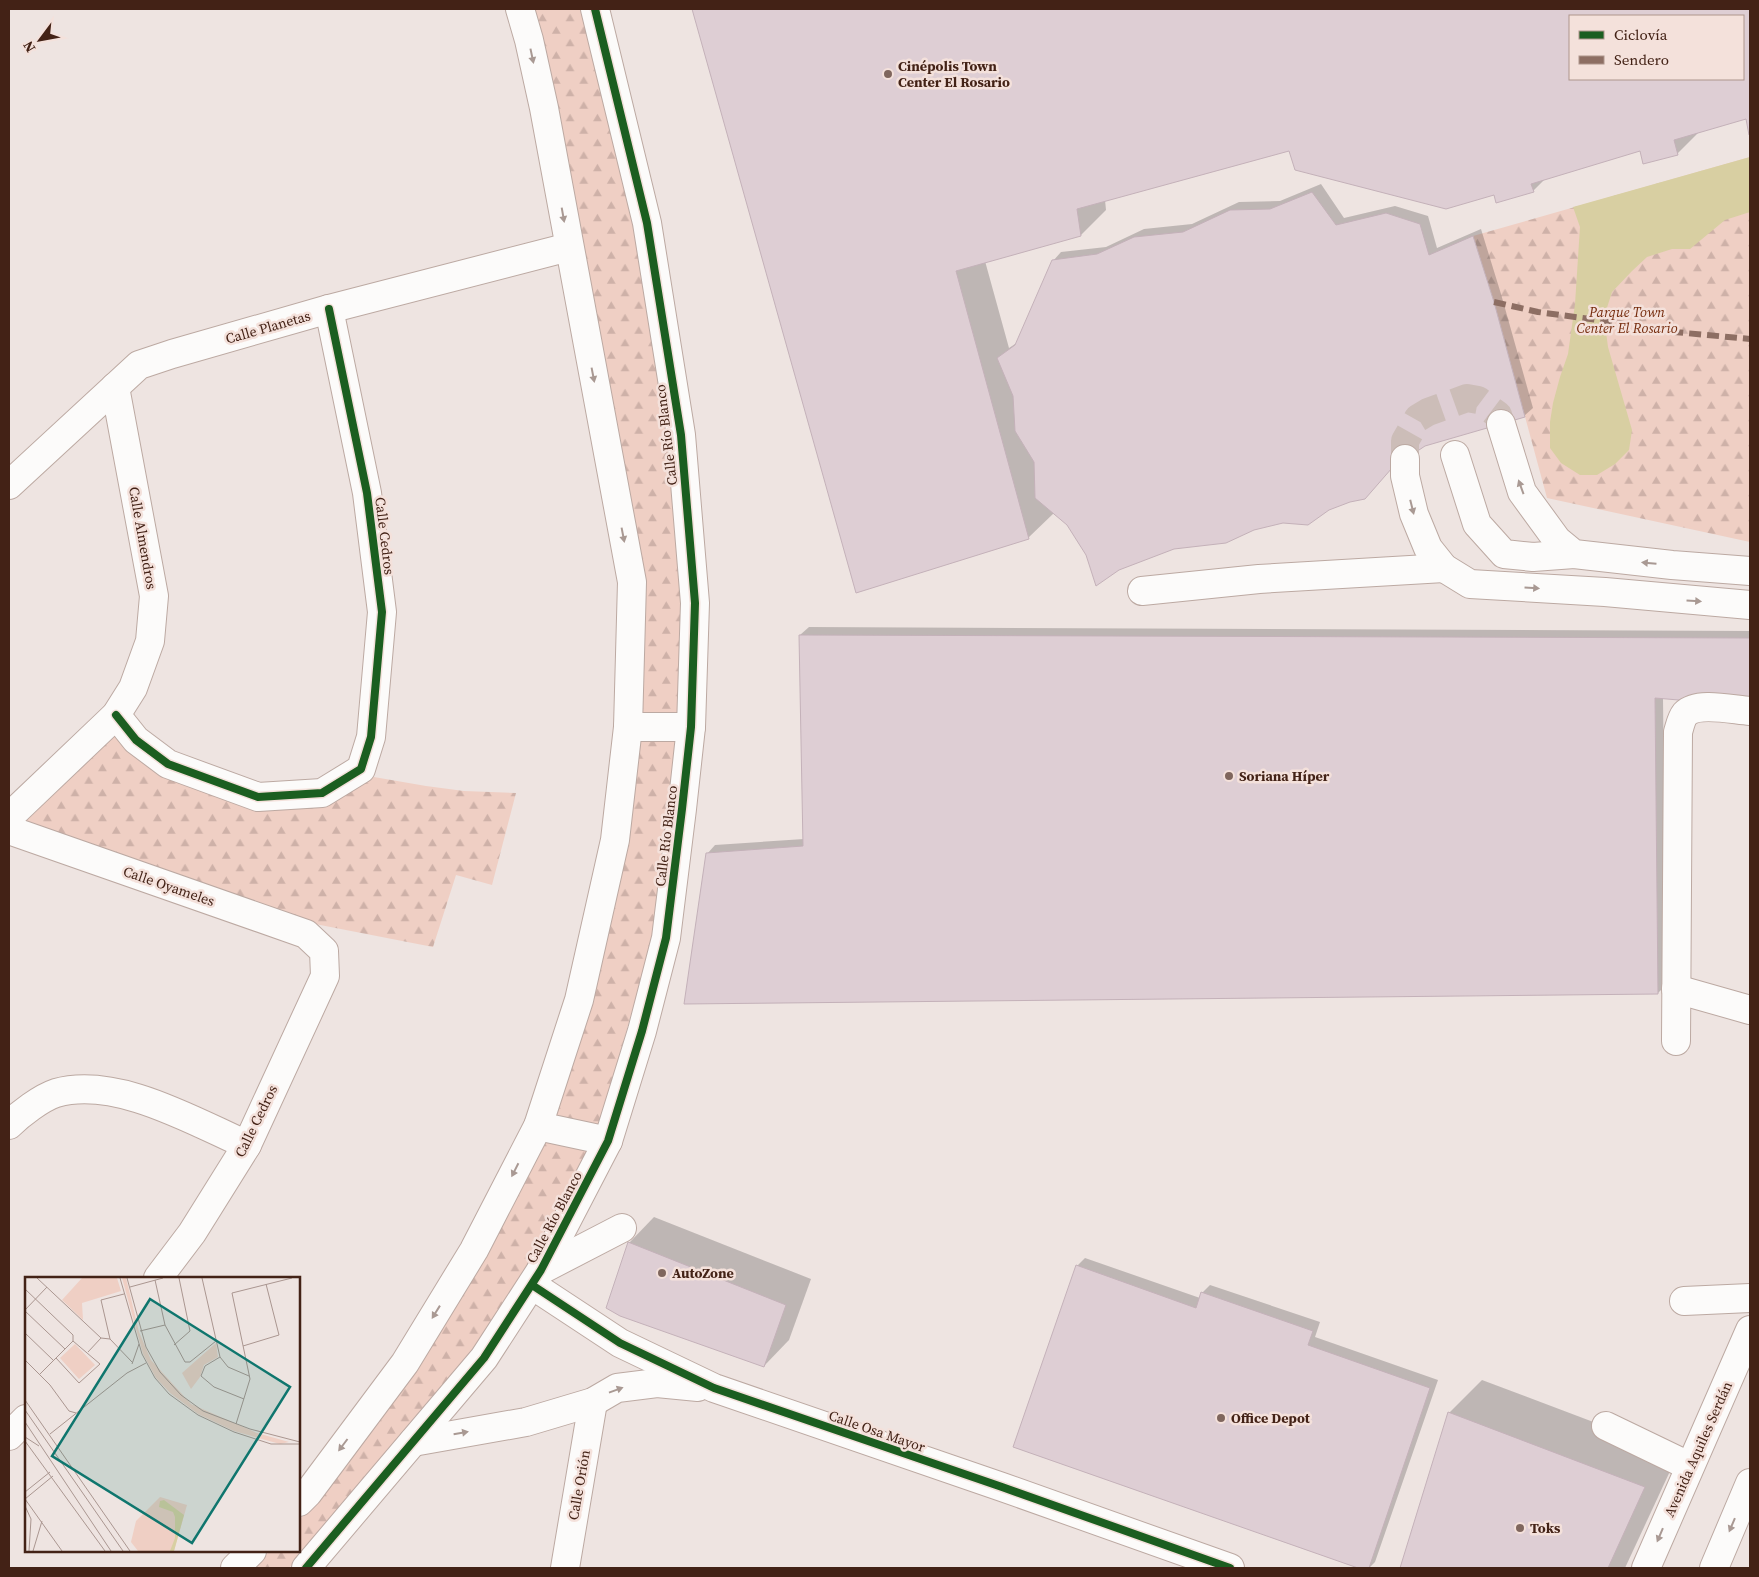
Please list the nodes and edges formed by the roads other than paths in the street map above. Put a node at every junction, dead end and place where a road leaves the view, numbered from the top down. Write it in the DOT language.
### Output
graph roads {
  1 [pos="520,9"];
  2 [pos="595,9"];
  3 [pos="569,247"];
  4 [pos="329,309"];
  5 [pos="115,387"];
  6 [pos="1501,424"];
  7 [pos="1455,455"];
  8 [pos="1405,459"];
  9 [pos="9,485"];
  10 [pos="1574,554"];
  11 [pos="1444,568"];
  12 [pos="1750,570"];
  13 [pos="1142,591"];
  14 [pos="1750,605"];
  15 [pos="1750,712"];
  16 [pos="116,715"];
  17 [pos="628,727"];
  18 [pos="691,727"];
  19 [pos="9,817"];
  20 [pos="9,830"];
  21 [pos="324,951"];
  22 [pos="1676,989"];
  23 [pos="1750,1010"];
  24 [pos="1676,1041"];
  25 [pos="9,1125"];
  26 [pos="538,1126"];
  27 [pos="608,1142"];
  28 [pos="247,1145"];
  29 [pos="622,1228"];
  30 [pos="159,1277"];
  31 [pos="536,1278"];
  32 [pos="1750,1298"];
  33 [pos="1684,1301"];
  34 [pos="1750,1330"];
  35 [pos="714,1388"];
  36 [pos="593,1402"];
  37 [pos="25,1420"];
  38 [pos="1606,1426"];
  39 [pos="9,1436"];
  40 [pos="413,1442"];
  41 [pos="1690,1466"];
  42 [pos="1750,1483"];
  43 [pos="302,1492"];
  44 [pos="251,1552"];
  45 [pos="1713,1566"];
  46 [pos="235,1568"];
  47 [pos="306,1568"];
  48 [pos="565,1568"];
  49 [pos="1230,1568"];
  50 [pos="1646,1568"];
  1 -- 3 [label="street, one-way"];
  2 -- 18 [label="street, Calle Río Blanco"];
  3 -- 4 [label="street, Calle Planetas"];
  3 -- 17 [label="street, one-way"];
  4 -- 5 [label="street, Calle Planetas"];
  4 -- 16 [label="street, Calle Cedros"];
  5 -- 9 [label="street, Calle Planetas"];
  5 -- 16 [label="street, Calle Almendros"];
  10 -- 6 [label="street, one-way"];
  7 -- 10 [label="street"];
  8 -- 11 [label="street, one-way"];
  12 -- 10 [label="street, one-way"];
  11 -- 13 [label="street"];
  11 -- 14 [label="street, one-way"];
  15 -- 22 [label="street"];
  16 -- 19 [label="street, Calle Almendros"];
  17 -- 18 [label="street"];
  17 -- 26 [label="street"];
  18 -- 27 [label="street, Calle Río Blanco"];
  20 -- 21 [label="street, Calle Oyameles"];
  21 -- 28 [label="street, Calle Cedros"];
  22 -- 23 [label="street"];
  22 -- 24 [label="street"];
  25 -- 28 [label="street"];
  26 -- 27 [label="street"];
  26 -- 43 [label="street, one-way"];
  27 -- 31 [label="street, Calle Río Blanco"];
  28 -- 30 [label="street, Calle Cedros"];
  29 -- 31 [label="street"];
  31 -- 35 [label="street, Calle Osa Mayor"];
  31 -- 40 [label="street, Calle Río Blanco"];
  32 -- 33 [label="street"];
  34 -- 41 [label="street, Avenida Aquiles Serdán"];
  36 -- 35 [label="street, Calle Osa Mayor, one-way"];
  35 -- 49 [label="street, Calle Osa Mayor"];
  40 -- 36 [label="street, Calle Osa Mayor, one-way"];
  36 -- 48 [label="street, Calle Orión"];
  37 -- 39 [label="street"];
  38 -- 41 [label="street"];
  40 -- 47 [label="street, Calle Río Blanco"];
  41 -- 50 [label="street, Avenida Aquiles Serdán, one-way"];
  42 -- 45 [label="street, one-way"];
  44 -- 46 [label="street"];
}
